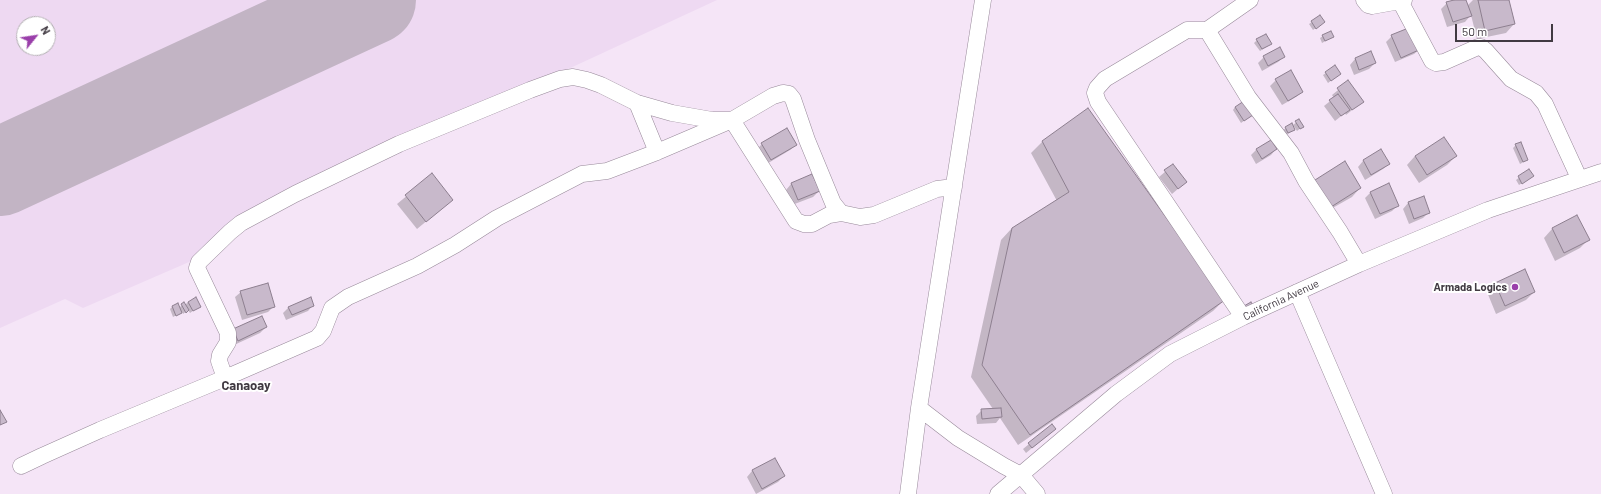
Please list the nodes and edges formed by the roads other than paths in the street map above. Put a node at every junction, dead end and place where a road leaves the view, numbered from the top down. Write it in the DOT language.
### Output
graph roads {
  1 [pos="983,0"];
  2 [pos="1250,0"];
  3 [pos="1364,0"];
  4 [pos="1402,1"];
  5 [pos="1207,30"];
  6 [pos="637,103"];
  7 [pos="732,120"];
  8 [pos="657,152"];
  9 [pos="1601,172"];
  10 [pos="1579,178"];
  11 [pos="954,187"];
  12 [pos="841,213"];
  13 [pos="1359,264"];
  14 [pos="1297,292"];
  15 [pos="1243,317"];
  16 [pos="225,378"];
  17 [pos="919,408"];
  18 [pos="21,466"];
  19 [pos="1021,475"];
  20 [pos="908,494"];
  21 [pos="998,494"];
  22 [pos="1037,494"];
  23 [pos="1384,494"];
  1 -- 11 [label="street"];
  2 -- 5 [label="street"];
  3 -- 4 [label="street"];
  4 -- 10 [label="street"];
  5 -- 13 [label="street"];
  5 -- 15 [label="street"];
  6 -- 7 [label="street"];
  6 -- 8 [label="street"];
  6 -- 16 [label="street"];
  7 -- 8 [label="street"];
  7 -- 12 [label="street"];
  7 -- 12 [label="street"];
  8 -- 16 [label="street"];
  9 -- 10 [label="street, California Avenue"];
  10 -- 13 [label="street, California Avenue"];
  11 -- 12 [label="street"];
  11 -- 17 [label="street"];
  13 -- 14 [label="street, California Avenue"];
  14 -- 15 [label="street, California Avenue"];
  14 -- 23 [label="street"];
  15 -- 19 [label="street, California Avenue"];
  16 -- 18 [label="street"];
  17 -- 19 [label="street"];
  17 -- 20 [label="street"];
  19 -- 21 [label="street, California Avenue"];
  19 -- 22 [label="street"];
}
